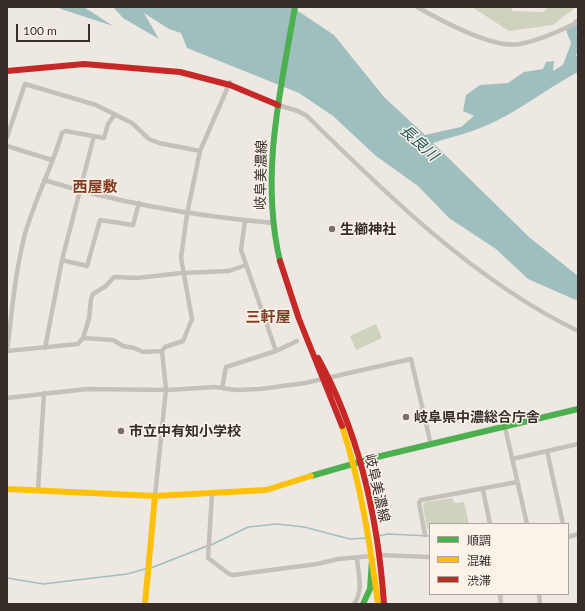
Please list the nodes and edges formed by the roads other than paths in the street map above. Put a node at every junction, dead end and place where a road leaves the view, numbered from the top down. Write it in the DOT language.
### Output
graph roads {
  1 [pos="295,7"];
  2 [pos="417,7"];
  3 [pos="578,22"];
  4 [pos="7,71"];
  5 [pos="230,83"];
  6 [pos="278,105"];
  7 [pos="116,114"];
  8 [pos="94,136"];
  9 [pos="7,137"];
  10 [pos="7,146"];
  11 [pos="200,151"];
  12 [pos="52,160"];
  13 [pos="44,180"];
  14 [pos="78,191"];
  15 [pos="138,203"];
  16 [pos="187,214"];
  17 [pos="245,220"];
  18 [pos="273,223"];
  19 [pos="62,260"];
  20 [pos="246,265"];
  21 [pos="182,273"];
  22 [pos="578,331"];
  23 [pos="83,338"];
  24 [pos="297,341"];
  25 [pos="45,348"];
  26 [pos="7,351"];
  27 [pos="162,351"];
  28 [pos="276,351"];
  29 [pos="327,379"];
  30 [pos="222,388"];
  31 [pos="166,389"];
  32 [pos="44,393"];
  33 [pos="7,398"];
  34 [pos="578,409"];
  35 [pos="505,427"];
  36 [pos="578,444"];
  37 [pos="431,445"];
  38 [pos="546,451"];
  39 [pos="512,459"];
  40 [pos="357,463"];
  41 [pos="518,482"];
  42 [pos="7,488"];
  43 [pos="38,490"];
  44 [pos="483,490"];
  45 [pos="212,494"];
  46 [pos="155,496"];
  47 [pos="490,523"];
  48 [pos="527,523"];
  49 [pos="563,523"];
  50 [pos="425,534"];
  51 [pos="379,555"];
  52 [pos="429,557"];
  53 [pos="357,558"];
  54 [pos="372,558"];
  55 [pos="145,604"];
  56 [pos="354,604"];
  57 [pos="363,604"];
  58 [pos="378,604"];
  59 [pos="384,604"];
  1 -- 6 [label="main road, 岐阜美濃線"];
  2 -- 3 [label="street"];
  4 -- 5 [label="main road"];
  5 -- 6 [label="main road"];
  5 -- 11 [label="street"];
  6 -- 18 [label="main road, 岐阜美濃線"];
  6 -- 22 [label="street"];
  7 -- 8 [label="street"];
  7 -- 9 [label="street"];
  7 -- 11 [label="street"];
  8 -- 12 [label="street"];
  8 -- 14 [label="street"];
  10 -- 12 [label="street"];
  11 -- 16 [label="street"];
  12 -- 13 [label="street"];
  13 -- 14 [label="street"];
  13 -- 26 [label="street"];
  14 -- 15 [label="street"];
  14 -- 19 [label="street"];
  15 -- 16 [label="street"];
  15 -- 19 [label="street"];
  16 -- 17 [label="street"];
  16 -- 21 [label="street"];
  17 -- 18 [label="street"];
  17 -- 20 [label="street"];
  18 -- 29 [label="main road, 岐阜美濃線"];
  19 -- 25 [label="street"];
  20 -- 21 [label="street"];
  20 -- 28 [label="street"];
  21 -- 23 [label="street"];
  21 -- 27 [label="street"];
  23 -- 25 [label="street"];
  23 -- 27 [label="street"];
  24 -- 28 [label="street"];
  25 -- 26 [label="street"];
  27 -- 31 [label="street"];
  28 -- 30 [label="street"];
  29 -- 30 [label="street"];
  29 -- 37 [label="street"];
  29 -- 40 [label="main road, 岐阜美濃線"];
  30 -- 31 [label="street"];
  31 -- 32 [label="street"];
  31 -- 46 [label="street"];
  32 -- 33 [label="street"];
  32 -- 43 [label="street"];
  34 -- 35 [label="main road"];
  35 -- 37 [label="main road"];
  35 -- 39 [label="street"];
  36 -- 38 [label="street"];
  37 -- 40 [label="main road"];
  38 -- 39 [label="street"];
  38 -- 49 [label="street"];
  39 -- 41 [label="street"];
  40 -- 45 [label="main road"];
  40 -- 51 [label="main road, 岐阜美濃線"];
  40 -- 54 [label="main road, 岐阜美濃線"];
  41 -- 44 [label="street"];
  41 -- 48 [label="street"];
  42 -- 43 [label="main road"];
  43 -- 46 [label="main road"];
  44 -- 47 [label="street"];
  44 -- 50 [label="street"];
  45 -- 46 [label="main road"];
  45 -- 53 [label="street"];
  46 -- 55 [label="main road"];
  51 -- 52 [label="street"];
  51 -- 59 [label="main road, 岐阜美濃線"];
  53 -- 54 [label="street"];
  53 -- 56 [label="street"];
  54 -- 57 [label="main road"];
  54 -- 58 [label="main road, 岐阜美濃線"];
}
